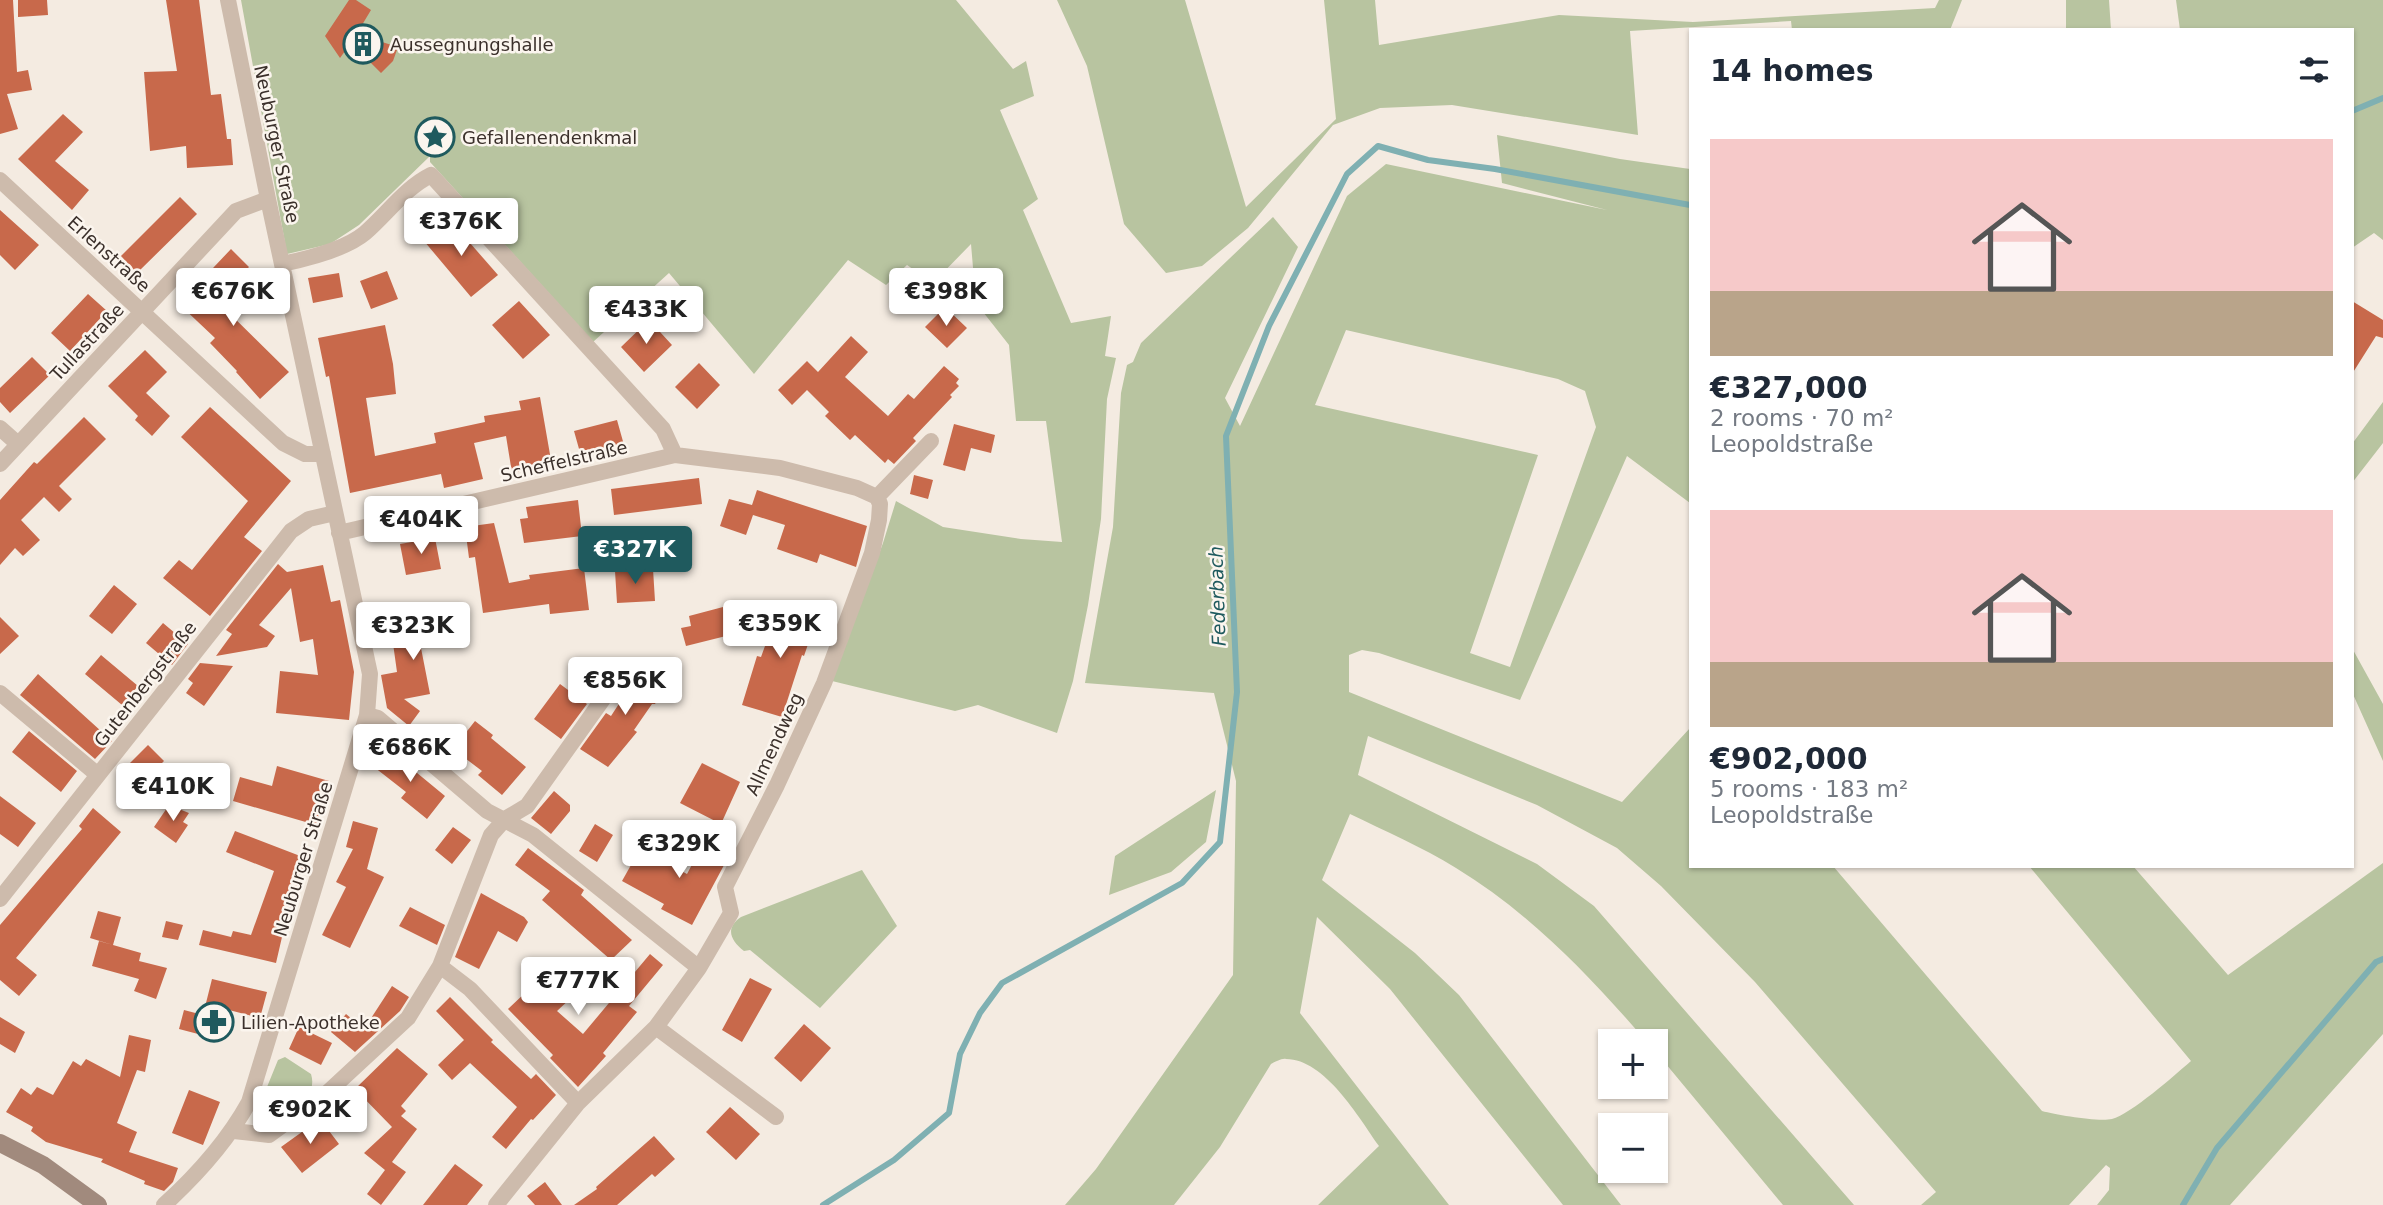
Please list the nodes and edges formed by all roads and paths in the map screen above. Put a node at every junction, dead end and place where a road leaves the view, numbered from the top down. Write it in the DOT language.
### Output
graph roads {
  1 [pos="228,0"];
  2 [pos="0,180"];
  3 [pos="268,199"];
  4 [pos="282,264"];
  5 [pos="142,311"];
  6 [pos="0,428"];
  7 [pos="931,441"];
  8 [pos="18,444"];
  9 [pos="323,454"];
  10 [pos="675,455"];
  11 [pos="0,464"];
  12 [pos="877,497"];
  13 [pos="335,513"];
  14 [pos="340,533"];
  15 [pos="0,693"];
  16 [pos="603,699"];
  17 [pos="367,715"];
  18 [pos="97,775"];
  19 [pos="505,819"];
  20 [pos="0,899"];
  21 [pos="440,966"];
  22 [pos="699,968"];
  23 [pos="656,1027"];
  24 [pos="578,1102"];
  25 [pos="776,1116"];
  26 [pos="234,1130"];
  27 [pos="0,1143"];
  28 [pos="98,1205"];
  29 [pos="164,1205"];
  30 [pos="496,1205"];
  1 -- 3 [label="street, Neuburger Straße"];
  2 -- 5 [label="street, Erlenstraße"];
  3 -- 4 [label="street, Neuburger Straße"];
  3 -- 5 [label="street, Tullastraße"];
  4 -- 9 [label="street, Neuburger Straße"];
  4 -- 10 [label="street"];
  5 -- 8 [label="street, Tullastraße"];
  5 -- 9 [label="street, Erlenstraße"];
  6 -- 8 [label="street"];
  7 -- 12 [label="street"];
  8 -- 11 [label="street, Tullastraße"];
  9 -- 13 [label="street, Neuburger Straße"];
  10 -- 12 [label="street, Scheffelstraße"];
  10 -- 14 [label="street, Scheffelstraße"];
  12 -- 22 [label="street, Allmendweg"];
  13 -- 14 [label="street, Neuburger Straße"];
  13 -- 18 [label="street, Gutenbergstraße"];
  14 -- 17 [label="street, Neuburger Straße"];
  15 -- 18 [label="street"];
  16 -- 19 [label="street"];
  17 -- 19 [label="street"];
  17 -- 26 [label="street, Neuburger Straße"];
  18 -- 20 [label="street, Gutenbergstraße"];
  19 -- 21 [label="street"];
  19 -- 22 [label="street"];
  21 -- 24 [label="street"];
  21 -- 26 [label="street"];
  22 -- 23 [label="street, Allmendweg"];
  23 -- 24 [label="street, Allmendweg"];
  23 -- 25 [label="street"];
  24 -- 30 [label="street, Allmendweg"];
  26 -- 29 [label="street, Neuburger Straße"];
  27 -- 28 [label="main road"];
}
